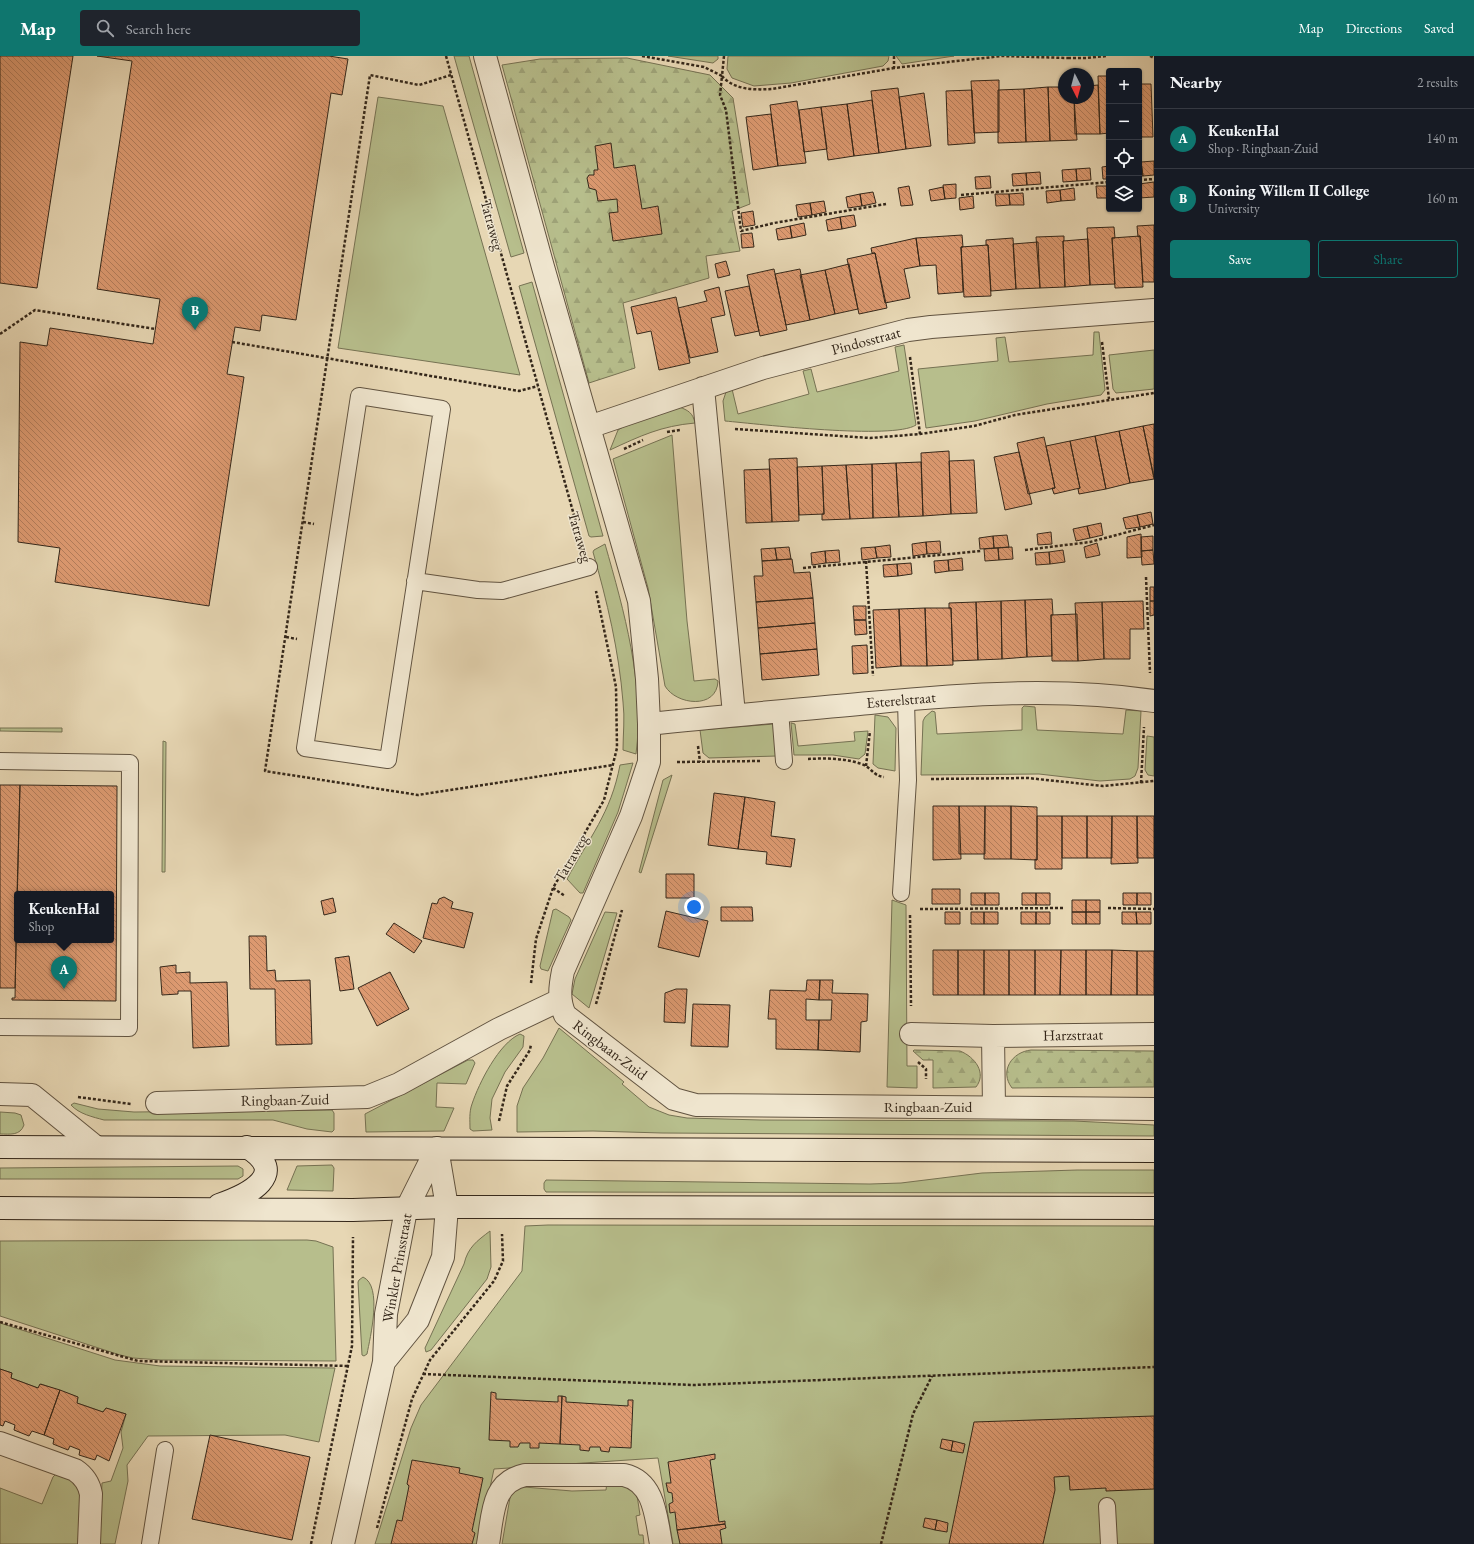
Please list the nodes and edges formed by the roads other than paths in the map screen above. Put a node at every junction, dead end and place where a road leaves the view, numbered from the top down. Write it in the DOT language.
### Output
graph roads {
  1 [pos="486,56"];
  2 [pos="1154,310"];
  3 [pos="704,388"];
  4 [pos="589,427"];
  5 [pos="589,567"];
  6 [pos="415,581"];
  7 [pos="906,700"];
  8 [pos="1150,701"];
  9 [pos="780,711"];
  10 [pos="734,714"];
  11 [pos="649,724"];
  12 [pos="0,761"];
  13 [pos="784,761"];
  14 [pos="901,894"];
  15 [pos="560,1000"];
  16 [pos="0,1027"];
  17 [pos="911,1034"];
  18 [pos="1154,1034"];
  19 [pos="993,1036"];
  20 [pos="0,1094"];
  21 [pos="157,1103"];
  22 [pos="994,1107"];
  23 [pos="1154,1109"];
  24 [pos="0,1147"];
  25 [pos="96,1147"];
  26 [pos="247,1147"];
  27 [pos="437,1148"];
  28 [pos="1154,1151"];
  29 [pos="447,1207"];
  30 [pos="0,1208"];
  31 [pos="208,1208"];
  32 [pos="1154,1208"];
  33 [pos="406,1210"];
  34 [pos="384,1362"];
  35 [pos="0,1443"];
  36 [pos="165,1450"];
  37 [pos="1107,1506"];
  38 [pos="89,1544"];
  39 [pos="150,1544"];
  40 [pos="343,1544"];
  41 [pos="488,1544"];
  42 [pos="661,1544"];
  43 [pos="1109,1544"];
  1 -- 4 [label="street"];
  2 -- 3 [label="street, Pindosstraat"];
  3 -- 4 [label="street, Pindosstraat"];
  3 -- 10 [label="street"];
  4 -- 11 [label="street"];
  5 -- 6 [label="lane"];
  6 -- 6 [label="lane"];
  7 -- 8 [label="street, Esterelstraat"];
  7 -- 9 [label="street, Esterelstraat"];
  7 -- 14 [label="lane"];
  9 -- 10 [label="street, Esterelstraat"];
  9 -- 13 [label="lane"];
  10 -- 11 [label="street, Esterelstraat"];
  11 -- 15 [label="street"];
  12 -- 16 [label="lane"];
  15 -- 21 [label="street, Ringbaan-Zuid"];
  15 -- 22 [label="street, Ringbaan-Zuid"];
  17 -- 19 [label="street, Harzstraat"];
  18 -- 19 [label="street, Harzstraat"];
  19 -- 22 [label="street"];
  20 -- 25 [label="street"];
  22 -- 23 [label="street, Ringbaan-Zuid"];
  24 -- 25 [label="street"];
  25 -- 26 [label="street"];
  26 -- 27 [label="street"];
  26 -- 31 [label="street"];
  27 -- 28 [label="street"];
  27 -- 29 [label="street, Winkler Prinsstraat"];
  27 -- 33 [label="street, Winkler Prinsstraat"];
  29 -- 32 [label="street"];
  29 -- 33 [label="street"];
  29 -- 34 [label="street, Winkler Prinsstraat"];
  30 -- 31 [label="street"];
  31 -- 33 [label="street"];
  33 -- 34 [label="street, Winkler Prinsstraat"];
  34 -- 40 [label="street, Winkler Prinsstraat"];
  35 -- 38 [label="street"];
  36 -- 39 [label="lane"];
  37 -- 43 [label="lane"];
  41 -- 42 [label="street"];
}
